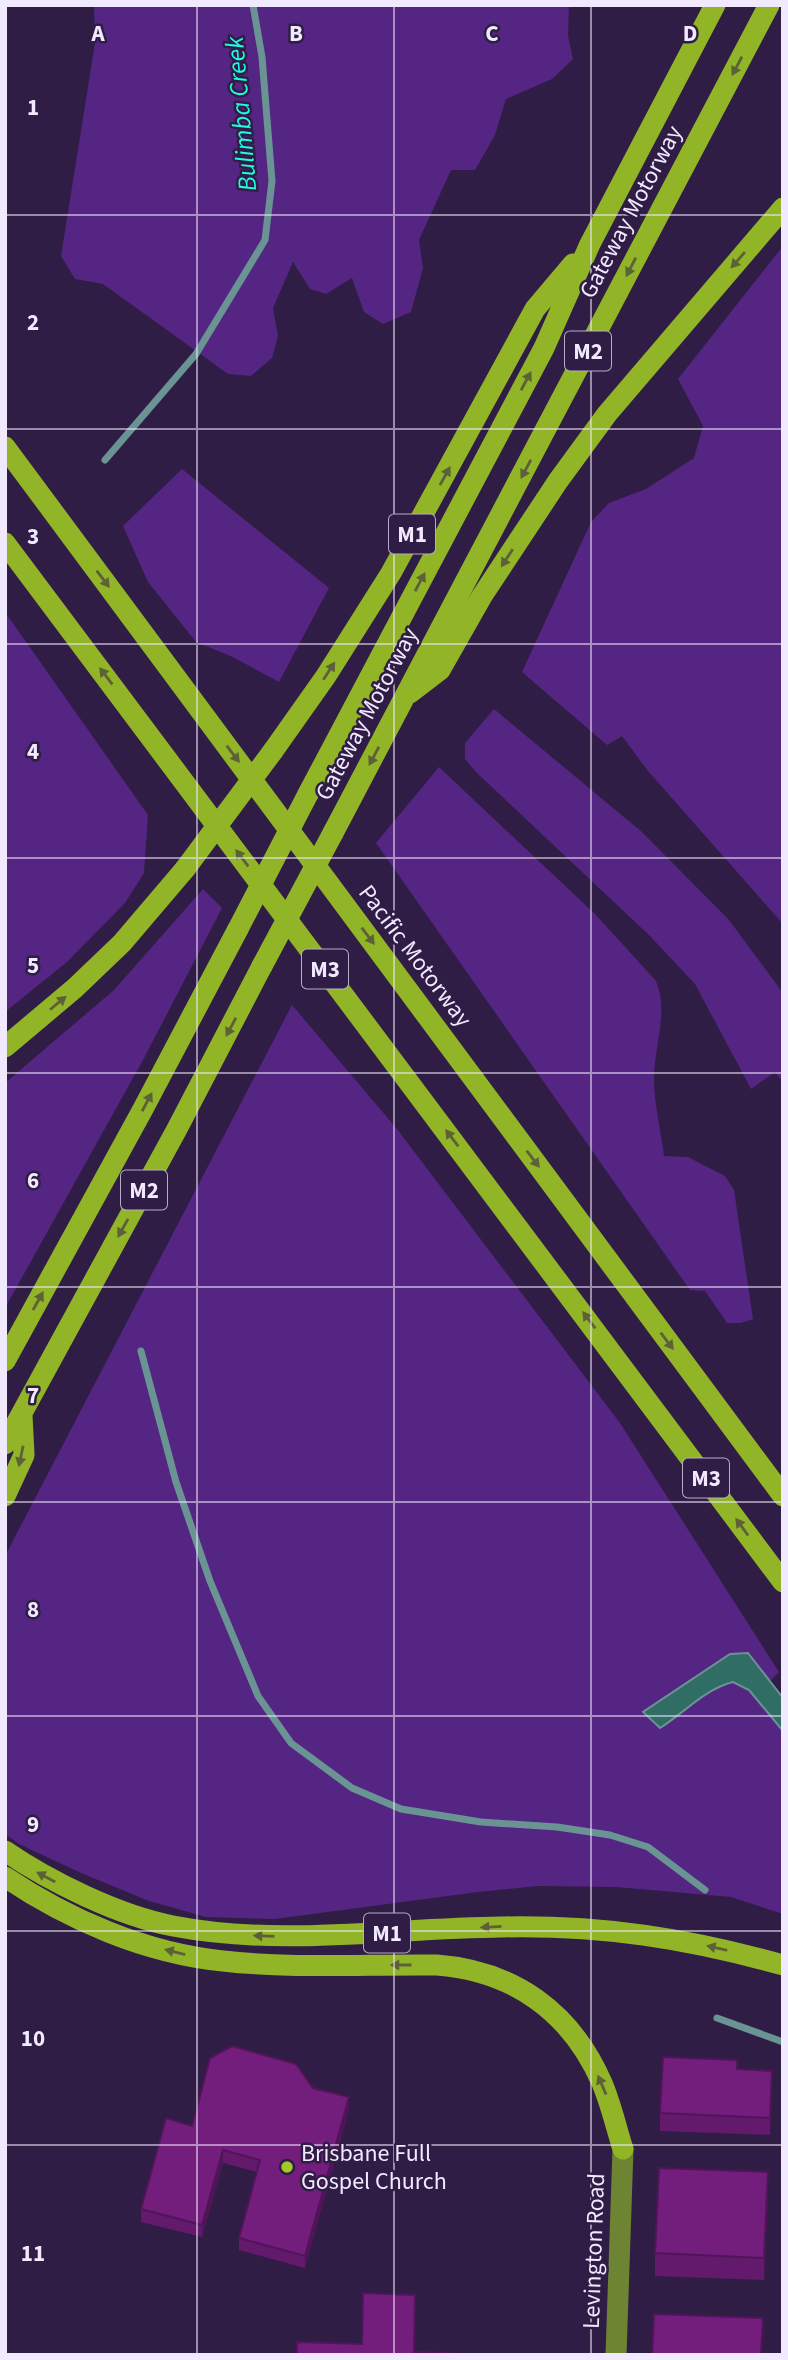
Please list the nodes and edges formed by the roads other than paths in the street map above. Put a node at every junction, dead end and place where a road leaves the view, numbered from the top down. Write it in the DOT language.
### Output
graph roads {
  1 [pos="715,5"];
  2 [pos="769,5"];
  3 [pos="783,208"];
  4 [pos="590,244"];
  5 [pos="5,447"];
  6 [pos="5,543"];
  7 [pos="406,696"];
  8 [pos="5,1047"];
  9 [pos="5,1361"];
  10 [pos="22,1413"];
  11 [pos="5,1444"];
  12 [pos="5,1496"];
  13 [pos="783,1496"];
  14 [pos="783,1582"];
  15 [pos="5,1851"];
  16 [pos="5,1877"];
  17 [pos="783,1965"];
  18 [pos="624,2149"];
  19 [pos="615,2355"];
  1 -- 4 [label="highway, Gateway Motorway / M1"];
  2 -- 7 [label="highway, Gateway Motorway / M2, one-way"];
  3 -- 7 [label="highway, one-way"];
  8 -- 4 [label="highway, M1, one-way, bridge"];
  9 -- 4 [label="highway, Gateway Motorway / M2, one-way, bridge"];
  5 -- 13 [label="highway, Pacific Motorway / M3, one-way"];
  14 -- 6 [label="highway, M3, one-way"];
  7 -- 10 [label="highway, Gateway Motorway / M2, one-way, bridge"];
  10 -- 11 [label="highway, Gateway Motorway / M2"];
  10 -- 12 [label="highway, one-way"];
  17 -- 15 [label="highway, M1, one-way"];
  18 -- 16 [label="highway, one-way"];
  18 -- 19 [label="street, Levington Road"];
}
